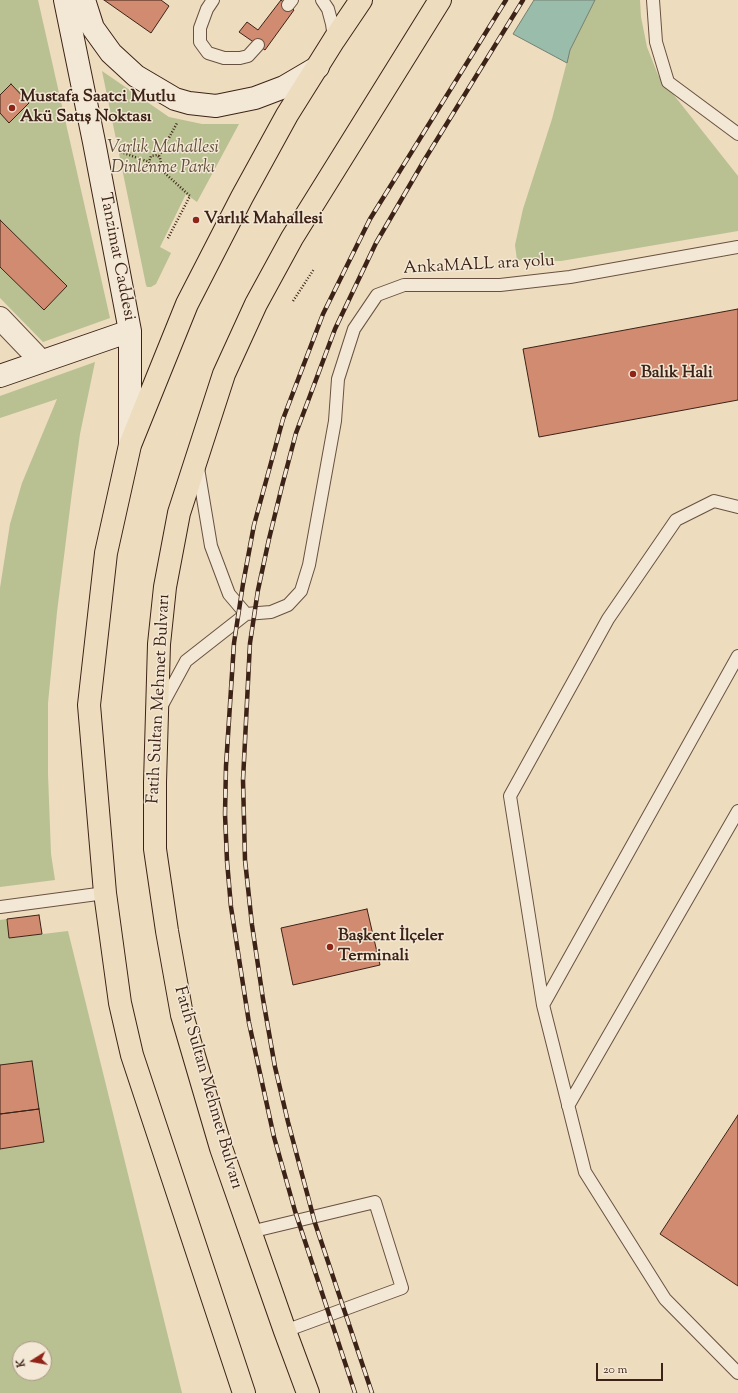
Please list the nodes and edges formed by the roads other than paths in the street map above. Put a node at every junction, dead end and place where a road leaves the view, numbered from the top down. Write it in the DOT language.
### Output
graph roads {
  1 [pos="65,0"];
  2 [pos="84,0"];
  3 [pos="214,0"];
  4 [pos="322,0"];
  5 [pos="361,0"];
  6 [pos="440,0"];
  7 [pos="653,0"];
  8 [pos="334,40"];
  9 [pos="258,45"];
  10 [pos="318,66"];
  11 [pos="738,134"];
  12 [pos="738,247"];
  13 [pos="0,318"];
  14 [pos="130,331"];
  15 [pos="41,361"];
  16 [pos="0,376"];
  17 [pos="130,446"];
  18 [pos="196,460"];
  19 [pos="738,507"];
  20 [pos="246,614"];
  21 [pos="738,656"];
  22 [pos="157,716"];
  23 [pos="738,811"];
  24 [pos="105,893"];
  25 [pos="0,907"];
  26 [pos="543,1005"];
  27 [pos="568,1106"];
  28 [pos="250,1232"];
  29 [pos="285,1331"];
  30 [pos="738,1373"];
  31 [pos="244,1393"];
  32 [pos="308,1393"];
  1 -- 14 [label="main road, Tanzimat Caddesi"];
  2 -- 10 [label="main road"];
  3 -- 9 [label="lane"];
  4 -- 8 [label="lane"];
  5 -- 8 [label="highway"];
  6 -- 18 [label="highway, Fatih Sultan Mehmet Bulvarı"];
  7 -- 11 [label="lane"];
  8 -- 10 [label="highway"];
  10 -- 17 [label="highway"];
  12 -- 20 [label="lane, AnkaMALL ara yolu"];
  13 -- 15 [label="main road"];
  14 -- 15 [label="main road"];
  14 -- 17 [label="main road, Tanzimat Caddesi"];
  15 -- 16 [label="main road"];
  17 -- 24 [label="highway"];
  18 -- 20 [label="lane"];
  18 -- 22 [label="highway, Fatih Sultan Mehmet Bulvarı"];
  19 -- 26 [label="lane"];
  20 -- 22 [label="lane"];
  21 -- 26 [label="lane"];
  22 -- 28 [label="highway, Fatih Sultan Mehmet Bulvarı"];
  23 -- 27 [label="lane"];
  24 -- 25 [label="lane"];
  24 -- 31 [label="highway"];
  26 -- 27 [label="lane"];
  27 -- 30 [label="lane"];
  28 -- 29 [label="highway, Fatih Sultan Mehmet Bulvarı"];
  28 -- 29 [label="lane"];
  29 -- 32 [label="highway, Fatih Sultan Mehmet Bulvarı"];
}
